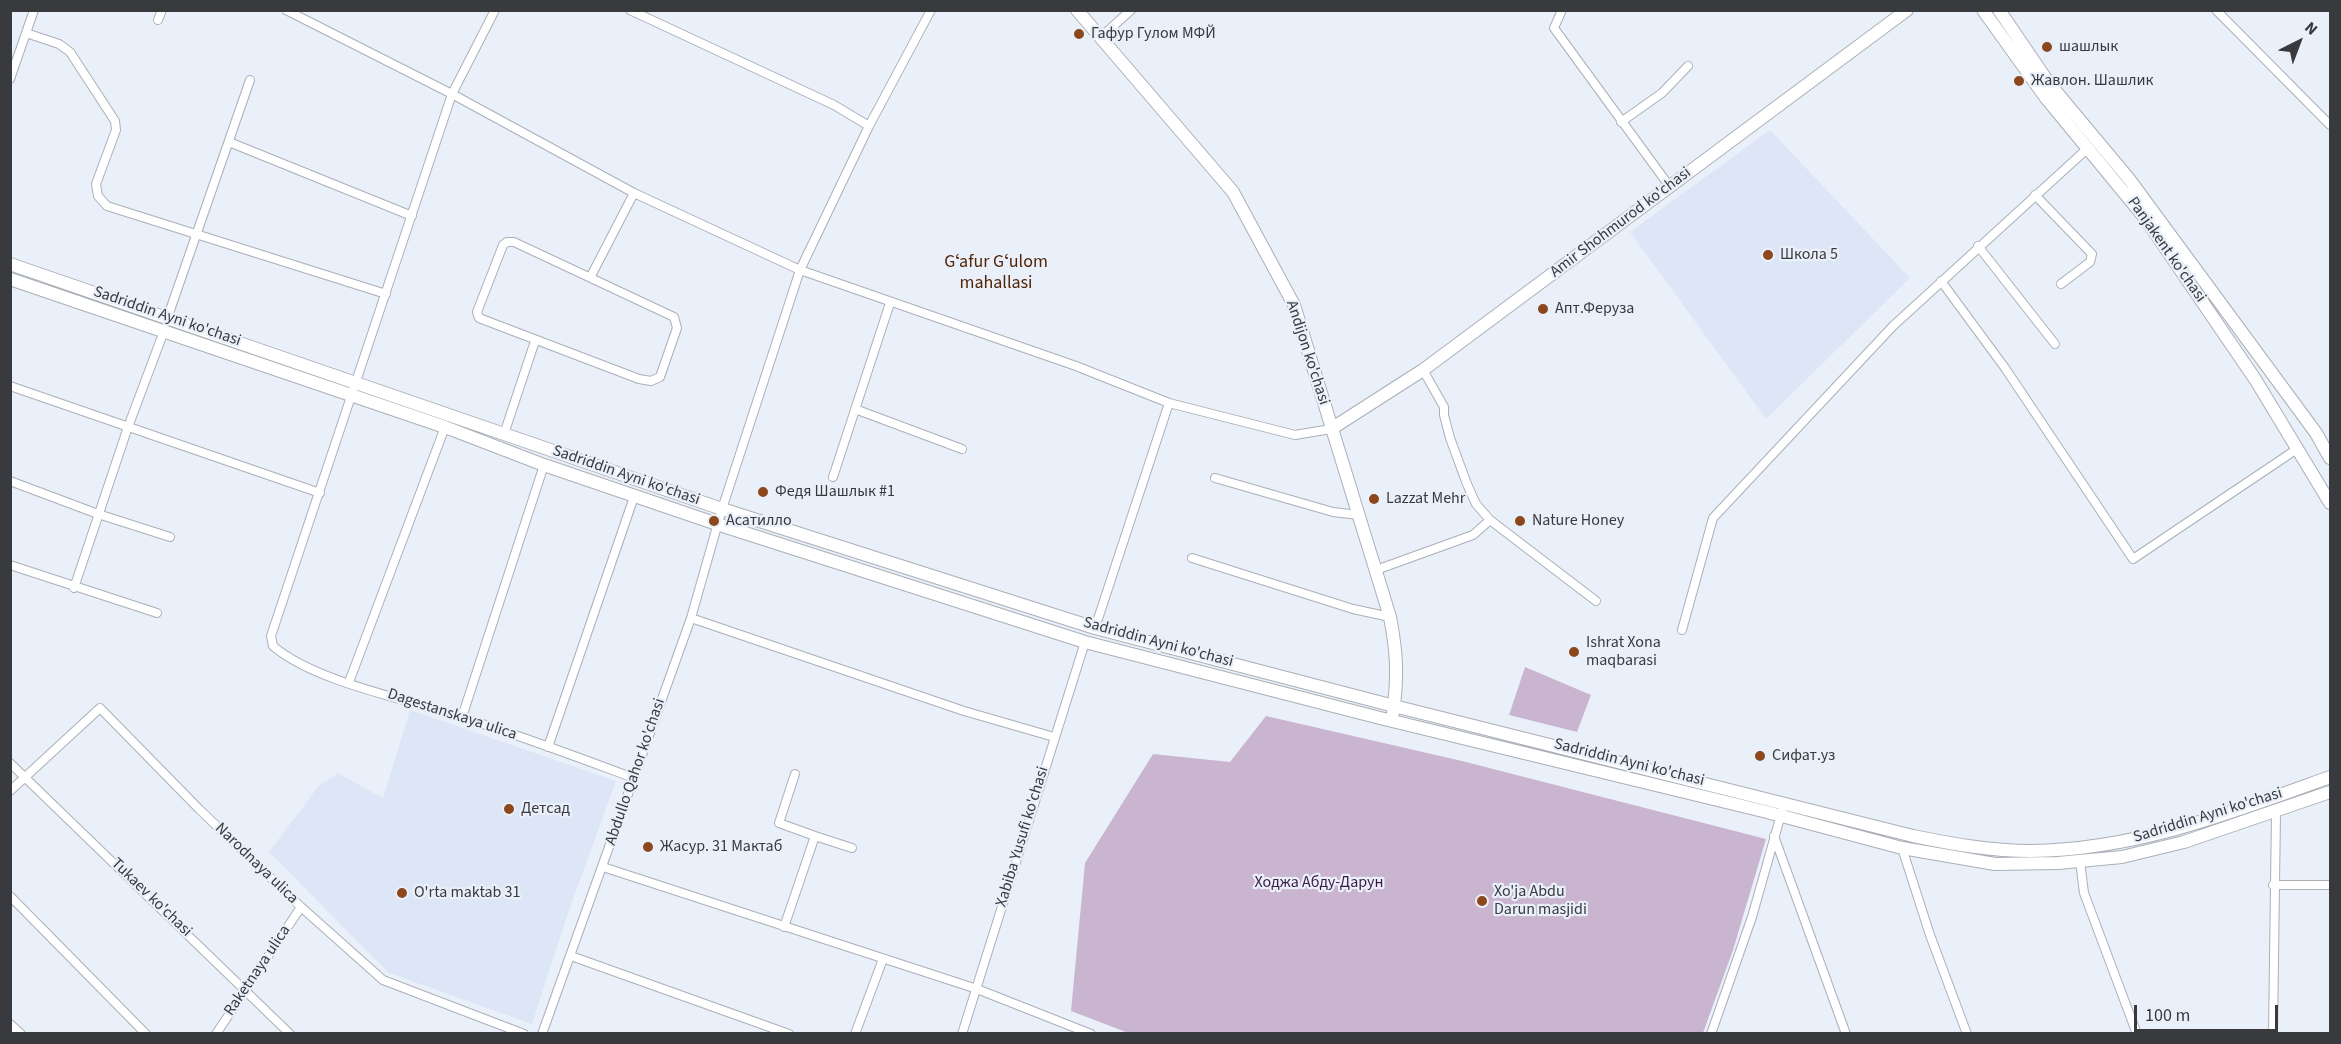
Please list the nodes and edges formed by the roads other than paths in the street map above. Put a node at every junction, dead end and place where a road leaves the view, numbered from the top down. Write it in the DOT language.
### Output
graph roads {
  1 [pos="34,10"];
  2 [pos="162,10"];
  3 [pos="286,10"];
  4 [pos="495,10"];
  5 [pos="630,10"];
  6 [pos="931,10"];
  7 [pos="1077,10"];
  8 [pos="1131,10"];
  9 [pos="1562,10"];
  10 [pos="1907,10"];
  11 [pos="1983,10"];
  12 [pos="1999,10"];
  13 [pos="2216,10"];
  14 [pos="158,20"];
  15 [pos="26,33"];
  16 [pos="1101,37"];
  17 [pos="1688,66"];
  18 [pos="10,79"];
  19 [pos="250,80"];
  20 [pos="452,94"];
  21 [pos="1621,122"];
  22 [pos="2331,125"];
  23 [pos="869,126"];
  24 [pos="229,142"];
  25 [pos="2088,148"];
  26 [pos="1670,187"];
  27 [pos="634,193"];
  28 [pos="2035,195"];
  29 [pos="412,216"];
  30 [pos="198,233"];
  31 [pos="1978,246"];
  32 [pos="10,264"];
  33 [pos="800,270"];
  34 [pos="591,276"];
  35 [pos="10,279"];
  36 [pos="1941,281"];
  37 [pos="2061,284"];
  38 [pos="386,294"];
  39 [pos="890,303"];
  40 [pos="168,316"];
  41 [pos="164,331"];
  42 [pos="535,341"];
  43 [pos="2055,344"];
  44 [pos="1423,370"];
  45 [pos="357,381"];
  46 [pos="10,386"];
  47 [pos="352,395"];
  48 [pos="1169,403"];
  49 [pos="855,409"];
  50 [pos="128,427"];
  51 [pos="445,427"];
  52 [pos="1331,429"];
  53 [pos="504,434"];
  54 [pos="962,449"];
  55 [pos="2297,449"];
  56 [pos="2331,458"];
  57 [pos="544,465"];
  58 [pos="833,477"];
  59 [pos="1215,478"];
  60 [pos="10,481"];
  61 [pos="2326,486"];
  62 [pos="320,493"];
  63 [pos="635,494"];
  64 [pos="2331,503"];
  65 [pos="723,509"];
  66 [pos="98,514"];
  67 [pos="1359,515"];
  68 [pos="1490,520"];
  69 [pos="720,525"];
  70 [pos="170,537"];
  71 [pos="1192,558"];
  72 [pos="10,565"];
  73 [pos="1376,570"];
  74 [pos="74,588"];
  75 [pos="1596,601"];
  76 [pos="156,613"];
  77 [pos="1390,617"];
  78 [pos="691,618"];
  79 [pos="1095,628"];
  80 [pos="1682,630"];
  81 [pos="1085,642"];
  82 [pos="349,682"];
  83 [pos="1394,706"];
  84 [pos="462,717"];
  85 [pos="1391,720"];
  86 [pos="1054,737"];
  87 [pos="548,747"];
  88 [pos="10,763"];
  89 [pos="795,774"];
  90 [pos="24,777"];
  91 [pos="2331,777"];
  92 [pos="634,778"];
  93 [pos="10,791"];
  94 [pos="2331,792"];
  95 [pos="1785,802"];
  96 [pos="2276,812"];
  97 [pos="1781,815"];
  98 [pos="1774,835"];
  99 [pos="816,836"];
  100 [pos="852,848"];
  101 [pos="1902,848"];
  102 [pos="2080,861"];
  103 [pos="603,867"];
  104 [pos="2273,885"];
  105 [pos="2331,885"];
  106 [pos="10,896"];
  107 [pos="301,907"];
  108 [pos="784,927"];
  109 [pos="571,956"];
  110 [pos="883,959"];
  111 [pos="247,989"];
  112 [pos="976,989"];
  113 [pos="10,1024"];
  114 [pos="1073,1030"];
  115 [pos="21,1034"];
  116 [pos="146,1034"];
  117 [pos="216,1034"];
  118 [pos="290,1034"];
  119 [pos="524,1034"];
  120 [pos="542,1034"];
  121 [pos="789,1034"];
  122 [pos="855,1034"];
  123 [pos="962,1034"];
  124 [pos="1091,1034"];
  125 [pos="1711,1034"];
  126 [pos="1846,1034"];
  127 [pos="1966,1034"];
  128 [pos="2137,1034"];
  129 [pos="2273,1034"];
  1 -- 15 [label="street"];
  2 -- 14 [label="street"];
  3 -- 20 [label="street"];
  4 -- 20 [label="street"];
  5 -- 23 [label="street"];
  6 -- 23 [label="street, Abdullo Qahor ko'chasi"];
  7 -- 16 [label="main road, Andijon ko'chasi"];
  8 -- 16 [label="street"];
  9 -- 21 [label="street"];
  10 -- 26 [label="main road, Amir Shohmurod ko'chasi"];
  11 -- 25 [label="main road, Panjakent ko'chasi"];
  12 -- 56 [label="main road, Panjakent ko'chasi"];
  13 -- 22 [label="street"];
  15 -- 18 [label="street"];
  15 -- 30 [label="street"];
  16 -- 52 [label="main road, Andijon ko'chasi"];
  17 -- 21 [label="street"];
  19 -- 24 [label="street"];
  20 -- 27 [label="street"];
  20 -- 29 [label="street"];
  21 -- 26 [label="street"];
  23 -- 33 [label="street, Abdullo Qahor ko'chasi"];
  24 -- 29 [label="street"];
  24 -- 30 [label="street"];
  25 -- 28 [label="street"];
  25 -- 55 [label="main road, Panjakent ko'chasi"];
  26 -- 44 [label="main road, Amir Shohmurod ko'chasi"];
  27 -- 33 [label="street"];
  27 -- 34 [label="street"];
  28 -- 31 [label="street"];
  28 -- 37 [label="street"];
  29 -- 38 [label="street"];
  30 -- 38 [label="street"];
  30 -- 40 [label="street"];
  31 -- 36 [label="street"];
  31 -- 43 [label="street"];
  32 -- 40 [label="main road, Sadriddin Ayni ko'chasi"];
  33 -- 39 [label="street"];
  33 -- 65 [label="street, Abdullo Qahor ko'chasi"];
  34 -- 42 [label="street"];
  34 -- 42 [label="street"];
  35 -- 41 [label="main road, Sadriddin Ayni ko'chasi"];
  36 -- 55 [label="street"];
  36 -- 80 [label="street"];
  38 -- 45 [label="street"];
  39 -- 48 [label="street"];
  39 -- 49 [label="street"];
  40 -- 41 [label="main road"];
  40 -- 45 [label="main road, Sadriddin Ayni ko'chasi"];
  41 -- 47 [label="main road, Sadriddin Ayni ko'chasi"];
  41 -- 50 [label="street"];
  42 -- 53 [label="street"];
  44 -- 52 [label="main road, Amir Shohmurod ko'chasi"];
  44 -- 68 [label="street"];
  45 -- 47 [label="street"];
  45 -- 53 [label="main road, Sadriddin Ayni ko'chasi"];
  46 -- 50 [label="street"];
  47 -- 51 [label="main road, Sadriddin Ayni ko'chasi"];
  47 -- 62 [label="street"];
  48 -- 52 [label="street"];
  48 -- 79 [label="street"];
  49 -- 54 [label="street"];
  49 -- 58 [label="street"];
  50 -- 62 [label="street"];
  50 -- 66 [label="street"];
  51 -- 57 [label="main road, Sadriddin Ayni ko'chasi"];
  51 -- 82 [label="street"];
  52 -- 67 [label="main road, Andijon ko'chasi"];
  53 -- 65 [label="main road, Sadriddin Ayni ko'chasi"];
  55 -- 61 [label="main road, Panjakent ko'chasi"];
  57 -- 63 [label="main road, Sadriddin Ayni ko'chasi"];
  57 -- 84 [label="street"];
  59 -- 67 [label="street"];
  60 -- 66 [label="street"];
  61 -- 64 [label="main road, Panjakent ko'chasi"];
  62 -- 82 [label="street, Dagestanskaya ulica"];
  63 -- 69 [label="main road, Sadriddin Ayni ko'chasi"];
  63 -- 87 [label="street"];
  65 -- 69 [label="street, Abdullo Qahor ko'chasi"];
  65 -- 79 [label="main road, Sadriddin Ayni ko'chasi"];
  66 -- 70 [label="street"];
  66 -- 74 [label="street"];
  67 -- 73 [label="main road, Andijon ko'chasi"];
  68 -- 73 [label="street"];
  68 -- 75 [label="street"];
  69 -- 78 [label="street, Abdullo Qahor ko'chasi"];
  69 -- 81 [label="main road, Sadriddin Ayni ko'chasi"];
  71 -- 77 [label="street"];
  72 -- 74 [label="street"];
  73 -- 77 [label="main road, Andijon ko'chasi"];
  74 -- 76 [label="street"];
  77 -- 83 [label="main road, Andijon ko'chasi"];
  78 -- 86 [label="street"];
  78 -- 92 [label="street, Abdullo Qahor ko'chasi"];
  79 -- 83 [label="main road, Sadriddin Ayni ko'chasi"];
  81 -- 85 [label="main road, Sadriddin Ayni ko'chasi"];
  81 -- 86 [label="street, Xabiba Yusufi ko'chasi"];
  82 -- 84 [label="street, Dagestanskaya ulica"];
  83 -- 85 [label="main road, Andijon ko'chasi"];
  83 -- 95 [label="main road, Sadriddin Ayni ko'chasi"];
  84 -- 87 [label="street, Dagestanskaya ulica"];
  85 -- 97 [label="main road, Sadriddin Ayni ko'chasi"];
  86 -- 112 [label="street, Xabiba Yusufi ko'chasi"];
  87 -- 92 [label="street, Dagestanskaya ulica"];
  88 -- 90 [label="street, Tukaev ko'chasi"];
  89 -- 99 [label="street"];
  90 -- 93 [label="street"];
  90 -- 107 [label="street, Narodnaya ulica"];
  90 -- 111 [label="street, Tukaev ko'chasi"];
  91 -- 95 [label="main road, Sadriddin Ayni ko'chasi"];
  92 -- 103 [label="street, Abdullo Qahor ko'chasi"];
  94 -- 96 [label="main road, Sadriddin Ayni ko'chasi"];
  95 -- 97 [label="street"];
  96 -- 102 [label="main road, Sadriddin Ayni ko'chasi"];
  96 -- 104 [label="street"];
  97 -- 98 [label="street"];
  97 -- 101 [label="main road, Sadriddin Ayni ko'chasi"];
  98 -- 125 [label="street"];
  98 -- 126 [label="street"];
  99 -- 100 [label="street"];
  99 -- 108 [label="street"];
  101 -- 102 [label="main road, Sadriddin Ayni ko'chasi"];
  101 -- 127 [label="street"];
  102 -- 128 [label="street"];
  103 -- 108 [label="street"];
  103 -- 109 [label="street, Abdullo Qahor ko'chasi"];
  104 -- 105 [label="street"];
  104 -- 129 [label="street"];
  106 -- 116 [label="street"];
  107 -- 111 [label="street, Raketnaya ulica"];
  107 -- 119 [label="street, Narodnaya ulica"];
  108 -- 110 [label="street"];
  109 -- 120 [label="street, Abdullo Qahor ko'chasi"];
  109 -- 121 [label="street"];
  110 -- 112 [label="street"];
  110 -- 122 [label="street"];
  111 -- 117 [label="street, Raketnaya ulica"];
  111 -- 118 [label="street, Tukaev ko'chasi"];
  112 -- 114 [label="street"];
  112 -- 123 [label="street, Xabiba Yusufi ko'chasi"];
  113 -- 115 [label="street"];
  114 -- 124 [label="street"];
}
